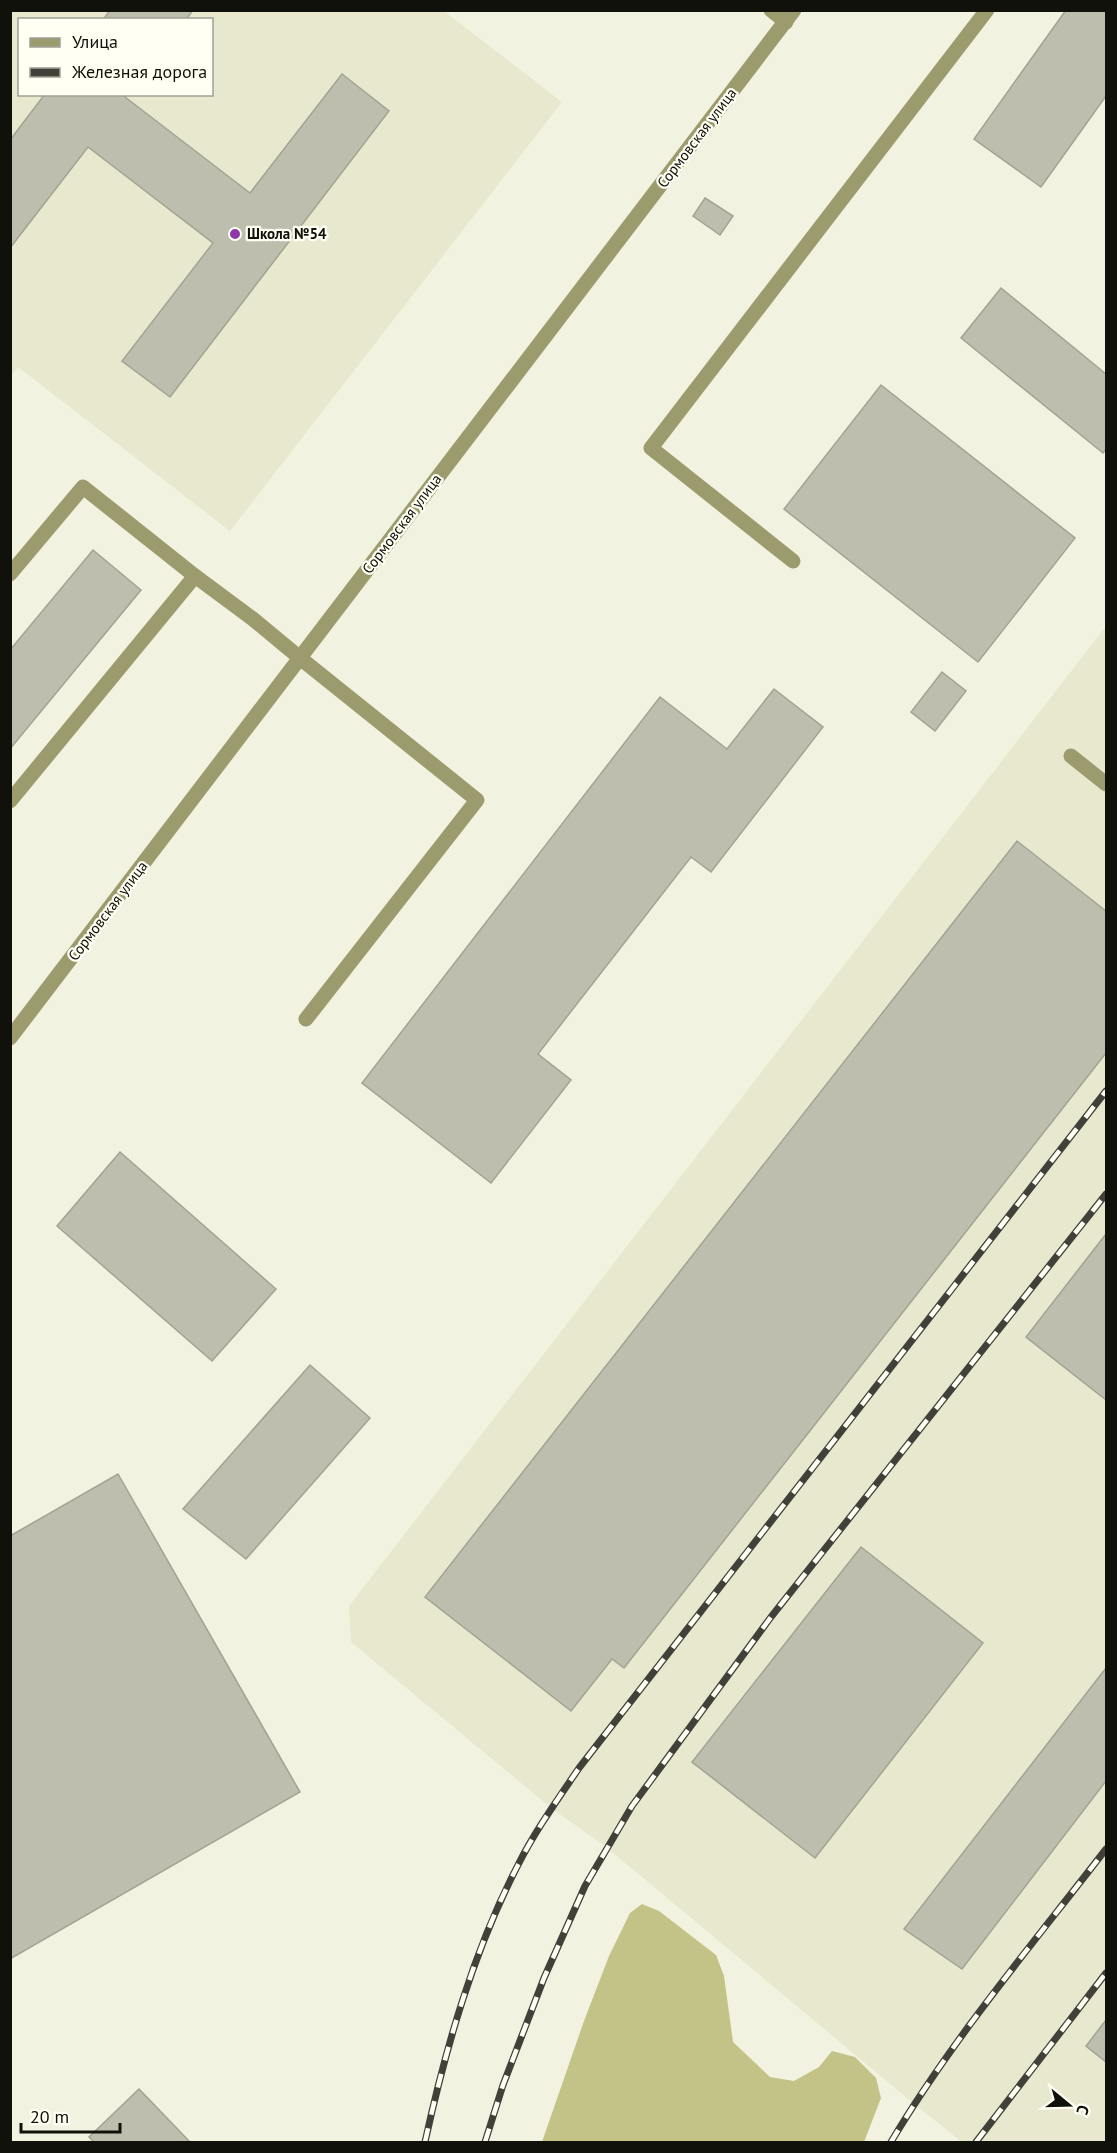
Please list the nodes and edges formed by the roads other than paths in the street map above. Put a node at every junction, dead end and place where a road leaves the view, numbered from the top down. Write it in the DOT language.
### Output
graph roads {
  1 [pos="771,10"];
  2 [pos="987,10"];
  3 [pos="790,16"];
  4 [pos="793,561"];
  5 [pos="10,574"];
  6 [pos="195,576"];
  7 [pos="300,658"];
  8 [pos="1071,756"];
  9 [pos="1107,784"];
  10 [pos="10,801"];
  11 [pos="306,1019"];
  12 [pos="10,1038"];
  1 -- 3 [label="street"];
  2 -- 4 [label="street"];
  3 -- 7 [label="street, Сормовская улица"];
  5 -- 6 [label="street"];
  6 -- 7 [label="street"];
  6 -- 10 [label="street"];
  7 -- 11 [label="street"];
  7 -- 12 [label="street, Сормовская улица"];
  8 -- 9 [label="street"];
}
